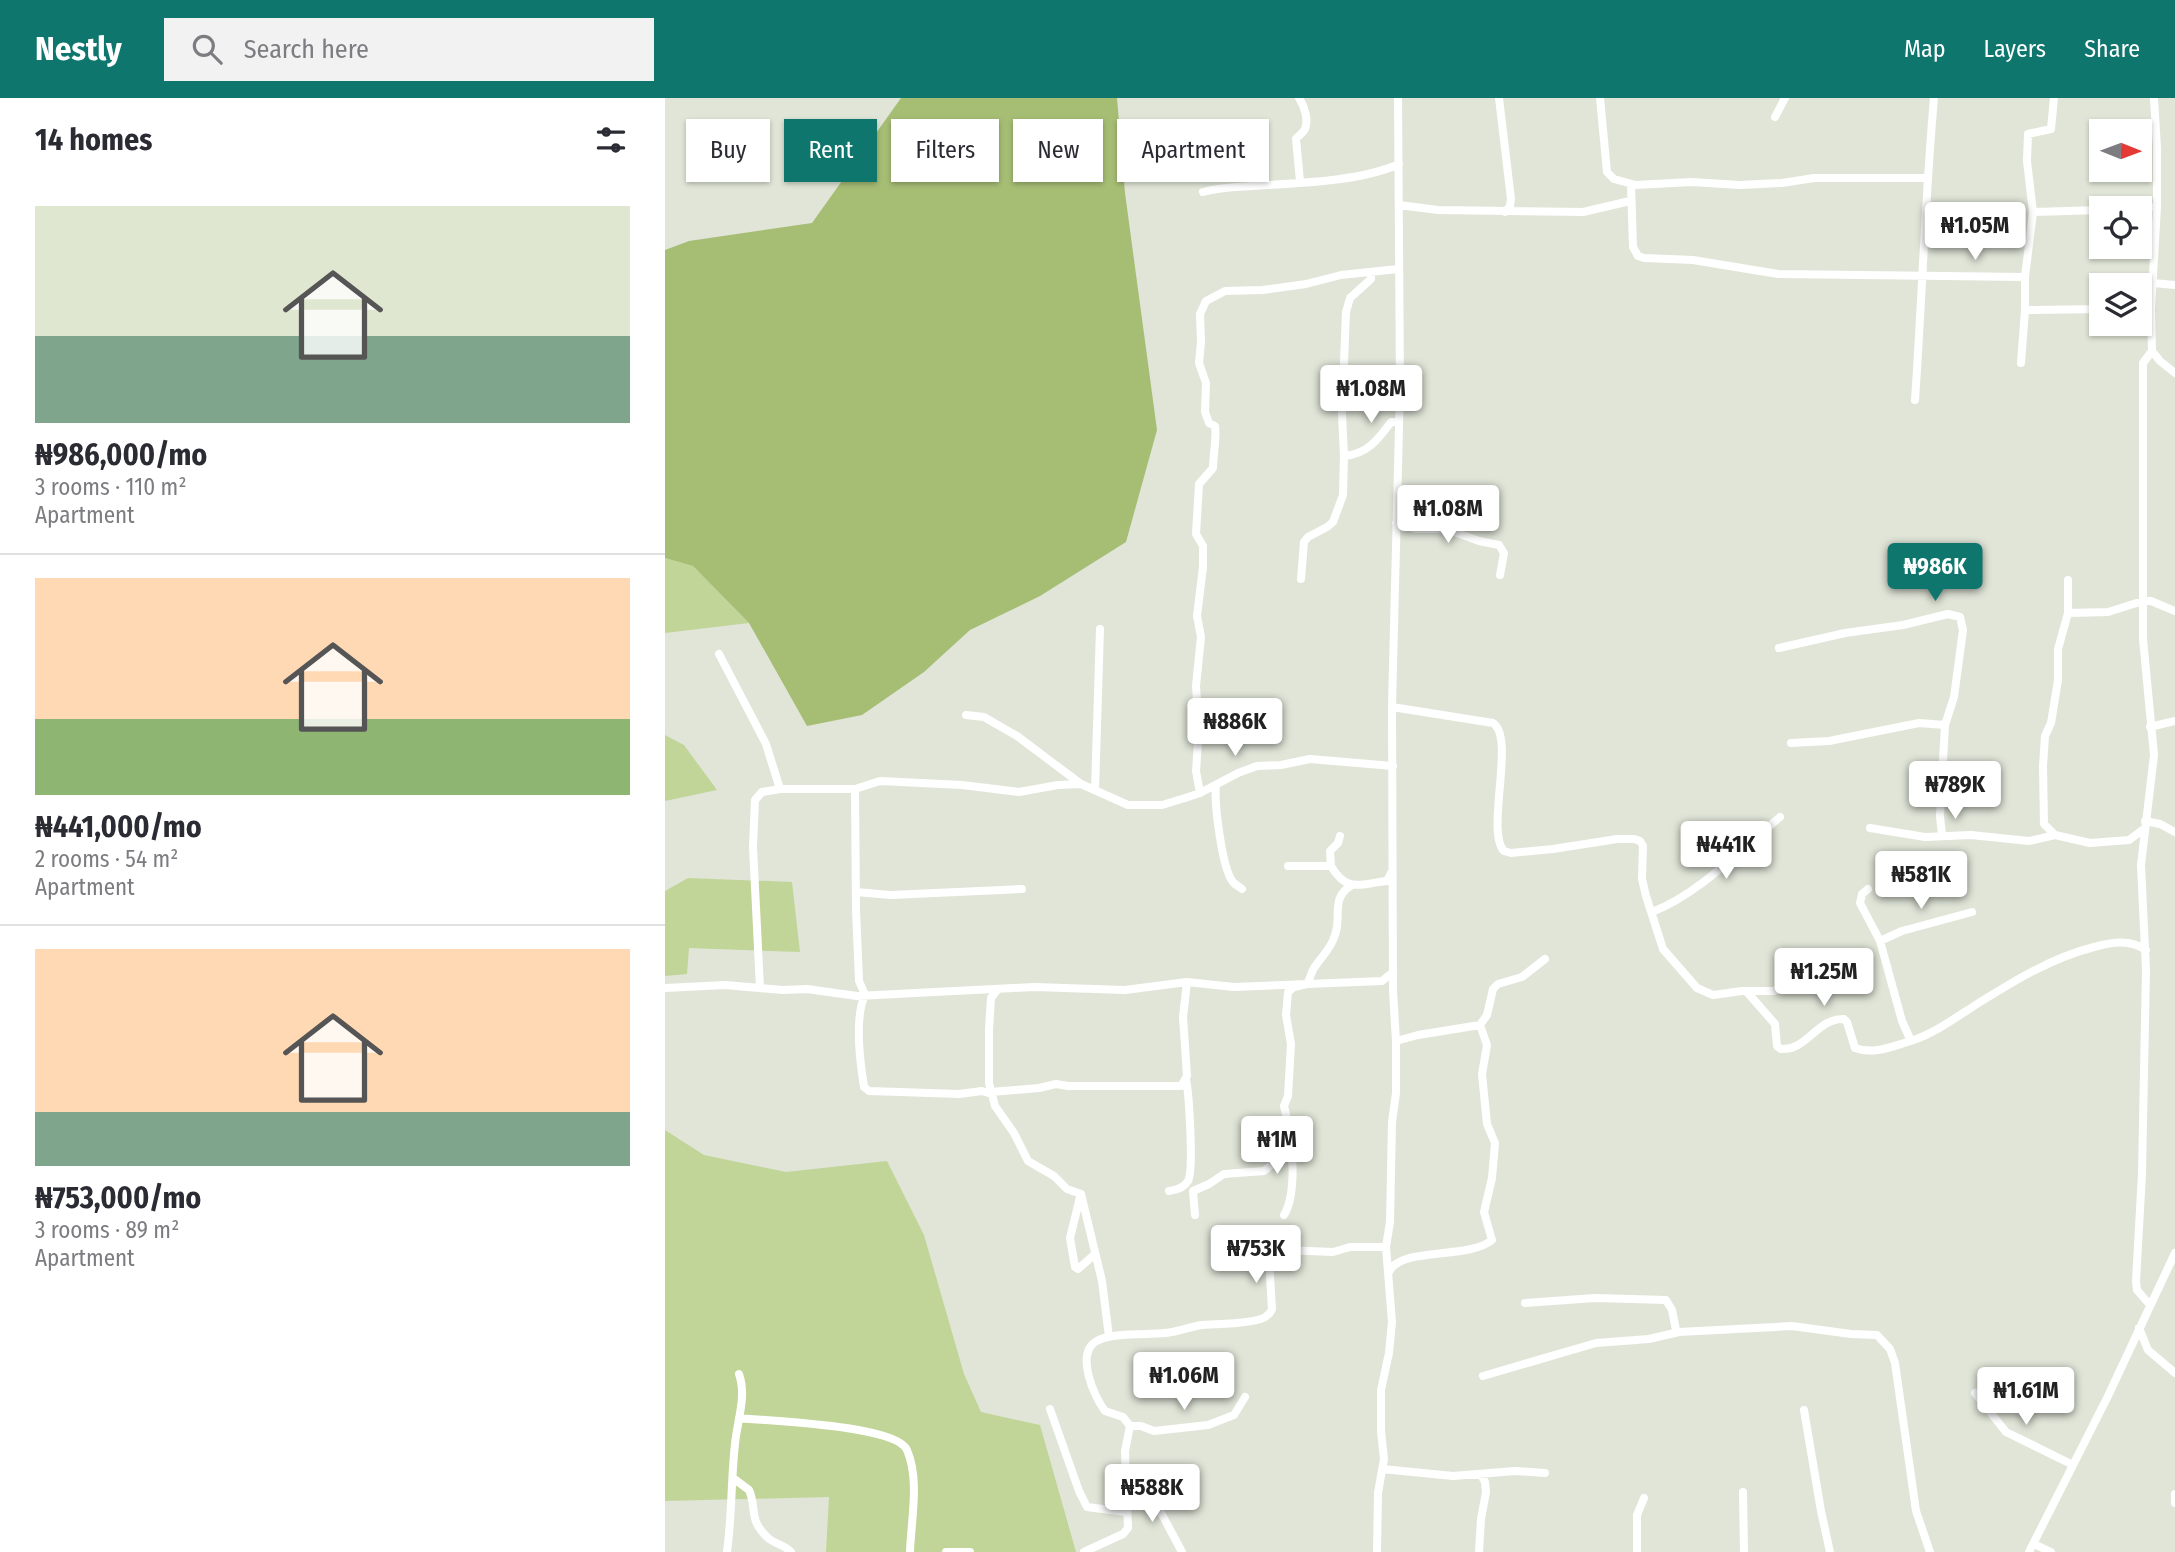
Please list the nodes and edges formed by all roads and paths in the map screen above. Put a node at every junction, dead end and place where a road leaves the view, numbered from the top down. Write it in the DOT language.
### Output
graph roads {
  1 [pos="1299,98"];
  2 [pos="1398,98"];
  3 [pos="1499,98"];
  4 [pos="1600,98"];
  5 [pos="1785,98"];
  6 [pos="1934,98"];
  7 [pos="2053,98"];
  8 [pos="2154,98"];
  9 [pos="1775,117"];
  10 [pos="1399,164"];
  11 [pos="1926,177"];
  12 [pos="1300,181"];
  13 [pos="1631,184"];
  14 [pos="1203,192"];
  15 [pos="1630,201"];
  16 [pos="1399,205"];
  17 [pos="2152,207"];
  18 [pos="2157,207"];
  19 [pos="2089,210"];
  20 [pos="1506,212"];
  21 [pos="2033,212"];
  22 [pos="1398,269"];
  23 [pos="1371,272"];
  24 [pos="1924,276"];
  25 [pos="2025,277"];
  26 [pos="2153,283"];
  27 [pos="2175,285"];
  28 [pos="2152,296"];
  29 [pos="2089,309"];
  30 [pos="2025,310"];
  31 [pos="2152,336"];
  32 [pos="2152,351"];
  33 [pos="2160,360"];
  34 [pos="2021,363"];
  35 [pos="2143,363"];
  36 [pos="2175,373"];
  37 [pos="1915,400"];
  38 [pos="1398,422"];
  39 [pos="1344,456"];
  40 [pos="1397,523"];
  41 [pos="1500,575"];
  42 [pos="1301,579"];
  43 [pos="2068,579"];
  44 [pos="2143,601"];
  45 [pos="2175,611"];
  46 [pos="2068,613"];
  47 [pos="1100,629"];
  48 [pos="1779,648"];
  49 [pos="719,654"];
  50 [pos="1392,707"];
  51 [pos="965,715"];
  52 [pos="2175,721"];
  53 [pos="1945,725"];
  54 [pos="2150,727"];
  55 [pos="1791,743"];
  56 [pos="1393,766"];
  57 [pos="1081,784"];
  58 [pos="1216,785"];
  59 [pos="780,789"];
  60 [pos="855,789"];
  61 [pos="1095,790"];
  62 [pos="1200,793"];
  63 [pos="1780,817"];
  64 [pos="2044,824"];
  65 [pos="2144,825"];
  66 [pos="1870,828"];
  67 [pos="2175,832"];
  68 [pos="1942,835"];
  69 [pos="2055,835"];
  70 [pos="1341,836"];
  71 [pos="2041,839"];
  72 [pos="2129,840"];
  73 [pos="2141,849"];
  74 [pos="1393,860"];
  75 [pos="1288,866"];
  76 [pos="1331,866"];
  77 [pos="1352,885"];
  78 [pos="1022,889"];
  79 [pos="1242,889"];
  80 [pos="1868,889"];
  81 [pos="856,892"];
  82 [pos="1652,912"];
  83 [pos="1972,912"];
  84 [pos="2145,935"];
  85 [pos="1880,941"];
  86 [pos="2135,943"];
  87 [pos="2146,950"];
  88 [pos="1784,956"];
  89 [pos="1545,959"];
  90 [pos="1393,972"];
  91 [pos="1382,981"];
  92 [pos="1187,982"];
  93 [pos="1307,984"];
  94 [pos="665,988"];
  95 [pos="760,988"];
  96 [pos="997,990"];
  97 [pos="1393,991"];
  98 [pos="1747,992"];
  99 [pos="861,998"];
  100 [pos="1480,1025"];
  101 [pos="1396,1041"];
  102 [pos="1911,1041"];
  103 [pos="1186,1080"];
  104 [pos="989,1090"];
  105 [pos="1286,1138"];
  106 [pos="1190,1178"];
  107 [pos="1169,1191"];
  108 [pos="1193,1191"];
  109 [pos="1081,1194"];
  110 [pos="1195,1215"];
  111 [pos="1284,1215"];
  112 [pos="1386,1247"];
  113 [pos="1095,1254"];
  114 [pos="2175,1254"];
  115 [pos="1388,1275"];
  116 [pos="1525,1303"];
  117 [pos="2150,1305"];
  118 [pos="2139,1328"];
  119 [pos="1679,1332"];
  120 [pos="1109,1337"];
  121 [pos="2175,1373"];
  122 [pos="739,1374"];
  123 [pos="1483,1376"];
  124 [pos="1975,1393"];
  125 [pos="1245,1397"];
  126 [pos="1050,1409"];
  127 [pos="1804,1410"];
  128 [pos="739,1418"];
  129 [pos="1130,1426"];
  130 [pos="2073,1465"];
  131 [pos="1382,1469"];
  132 [pos="1545,1473"];
  133 [pos="1126,1475"];
  134 [pos="1481,1475"];
  135 [pos="733,1478"];
  136 [pos="1135,1482"];
  137 [pos="1125,1486"];
  138 [pos="1743,1492"];
  139 [pos="2175,1494"];
  140 [pos="1644,1498"];
  141 [pos="2175,1503"];
  142 [pos="1126,1512"];
  143 [pos="2032,1548"];
  144 [pos="727,1552"];
  145 [pos="791,1552"];
  146 [pos="910,1552"];
  147 [pos="946,1552"];
  148 [pos="970,1552"];
  149 [pos="1084,1552"];
  150 [pos="1182,1552"];
  151 [pos="1377,1552"];
  152 [pos="1479,1552"];
  153 [pos="1637,1552"];
  154 [pos="1744,1552"];
  155 [pos="1830,1552"];
  156 [pos="1930,1552"];
  157 [pos="2051,1552"];
  1 -- 12 [label="street"];
  2 -- 10 [label="street"];
  3 -- 20 [label="street"];
  4 -- 13 [label="street"];
  5 -- 9 [label="street"];
  6 -- 11 [label="street"];
  7 -- 21 [label="street"];
  8 -- 18 [label="street"];
  10 -- 12 [label="street"];
  10 -- 16 [label="street"];
  11 -- 13 [label="street"];
  11 -- 24 [label="street"];
  12 -- 14 [label="street"];
  13 -- 15 [label="street"];
  15 -- 20 [label="street"];
  15 -- 24 [label="street"];
  16 -- 20 [label="street"];
  16 -- 22 [label="street"];
  17 -- 18 [label="street"];
  18 -- 26 [label="street"];
  19 -- 21 [label="street"];
  21 -- 25 [label="street"];
  22 -- 23 [label="street"];
  22 -- 38 [label="street"];
  23 -- 39 [label="street"];
  23 -- 62 [label="street"];
  24 -- 25 [label="street"];
  24 -- 37 [label="street"];
  25 -- 30 [label="street"];
  26 -- 27 [label="street"];
  26 -- 28 [label="street"];
  29 -- 30 [label="street"];
  30 -- 34 [label="street"];
  31 -- 32 [label="street"];
  32 -- 33 [label="street"];
  32 -- 35 [label="street"];
  33 -- 35 [label="street"];
  33 -- 36 [label="street"];
  35 -- 44 [label="street"];
  38 -- 39 [label="street"];
  38 -- 40 [label="street"];
  39 -- 42 [label="street"];
  40 -- 41 [label="street"];
  40 -- 50 [label="street"];
  43 -- 46 [label="street"];
  44 -- 45 [label="street"];
  44 -- 46 [label="street"];
  44 -- 54 [label="street"];
  46 -- 64 [label="street"];
  47 -- 61 [label="street"];
  48 -- 53 [label="street"];
  49 -- 59 [label="street"];
  50 -- 56 [label="street"];
  50 -- 82 [label="street"];
  51 -- 57 [label="street"];
  52 -- 54 [label="street"];
  53 -- 55 [label="street"];
  53 -- 68 [label="street"];
  54 -- 65 [label="street"];
  56 -- 58 [label="street"];
  56 -- 74 [label="street"];
  57 -- 60 [label="street"];
  57 -- 61 [label="street"];
  58 -- 62 [label="street"];
  58 -- 79 [label="street"];
  59 -- 60 [label="street"];
  59 -- 95 [label="street"];
  60 -- 81 [label="street"];
  61 -- 62 [label="street"];
  63 -- 82 [label="street"];
  64 -- 69 [label="street"];
  64 -- 71 [label="street"];
  65 -- 67 [label="street"];
  65 -- 72 [label="street"];
  65 -- 73 [label="street"];
  66 -- 68 [label="street"];
  68 -- 71 [label="street"];
  69 -- 71 [label="street"];
  69 -- 72 [label="street"];
  70 -- 76 [label="street"];
  72 -- 73 [label="street"];
  73 -- 84 [label="street"];
  74 -- 77 [label="street"];
  74 -- 90 [label="street"];
  75 -- 76 [label="street"];
  76 -- 77 [label="street"];
  77 -- 93 [label="street"];
  78 -- 81 [label="street"];
  80 -- 85 [label="street"];
  81 -- 99 [label="street"];
  82 -- 98 [label="street"];
  83 -- 85 [label="street"];
  84 -- 86 [label="street"];
  84 -- 87 [label="street"];
  85 -- 102 [label="street"];
  86 -- 87 [label="street"];
  86 -- 102 [label="street"];
  87 -- 117 [label="street"];
  88 -- 98 [label="street"];
  89 -- 100 [label="street"];
  90 -- 91 [label="street"];
  90 -- 97 [label="street"];
  91 -- 93 [label="street"];
  91 -- 97 [label="street"];
  92 -- 93 [label="street"];
  92 -- 96 [label="street"];
  92 -- 103 [label="street"];
  93 -- 105 [label="street"];
  94 -- 95 [label="street"];
  95 -- 99 [label="street"];
  96 -- 99 [label="street"];
  96 -- 104 [label="street"];
  97 -- 101 [label="street"];
  98 -- 102 [label="street"];
  99 -- 104 [label="street"];
  100 -- 101 [label="street"];
  100 -- 115 [label="street"];
  101 -- 112 [label="street"];
  103 -- 104 [label="street"];
  103 -- 106 [label="street"];
  104 -- 109 [label="street"];
  105 -- 108 [label="street"];
  105 -- 111 [label="street"];
  106 -- 107 [label="street"];
  106 -- 108 [label="street"];
  108 -- 110 [label="street"];
  109 -- 113 [label="street"];
  109 -- 113 [label="street"];
  112 -- 115 [label="street"];
  112 -- 120 [label="street"];
  113 -- 120 [label="street"];
  114 -- 117 [label="street"];
  115 -- 131 [label="street"];
  116 -- 119 [label="street"];
  117 -- 118 [label="street"];
  118 -- 121 [label="street"];
  118 -- 130 [label="street"];
  119 -- 123 [label="street"];
  119 -- 156 [label="street"];
  120 -- 129 [label="street"];
  122 -- 128 [label="street"];
  124 -- 130 [label="street"];
  125 -- 129 [label="street"];
  126 -- 142 [label="street"];
  127 -- 155 [label="street"];
  128 -- 135 [label="street"];
  128 -- 146 [label="street"];
  129 -- 133 [label="street"];
  130 -- 143 [label="street"];
  131 -- 134 [label="street"];
  131 -- 151 [label="street"];
  132 -- 134 [label="street"];
  133 -- 136 [label="street"];
  133 -- 137 [label="street"];
  134 -- 152 [label="street"];
  135 -- 144 [label="street"];
  135 -- 145 [label="street"];
  136 -- 137 [label="street"];
  136 -- 150 [label="street"];
  137 -- 142 [label="street"];
  138 -- 154 [label="street"];
  139 -- 141 [label="street"];
  140 -- 153 [label="street"];
  142 -- 149 [label="street"];
  143 -- 157 [label="street"];
  147 -- 148 [label="street"];
}
